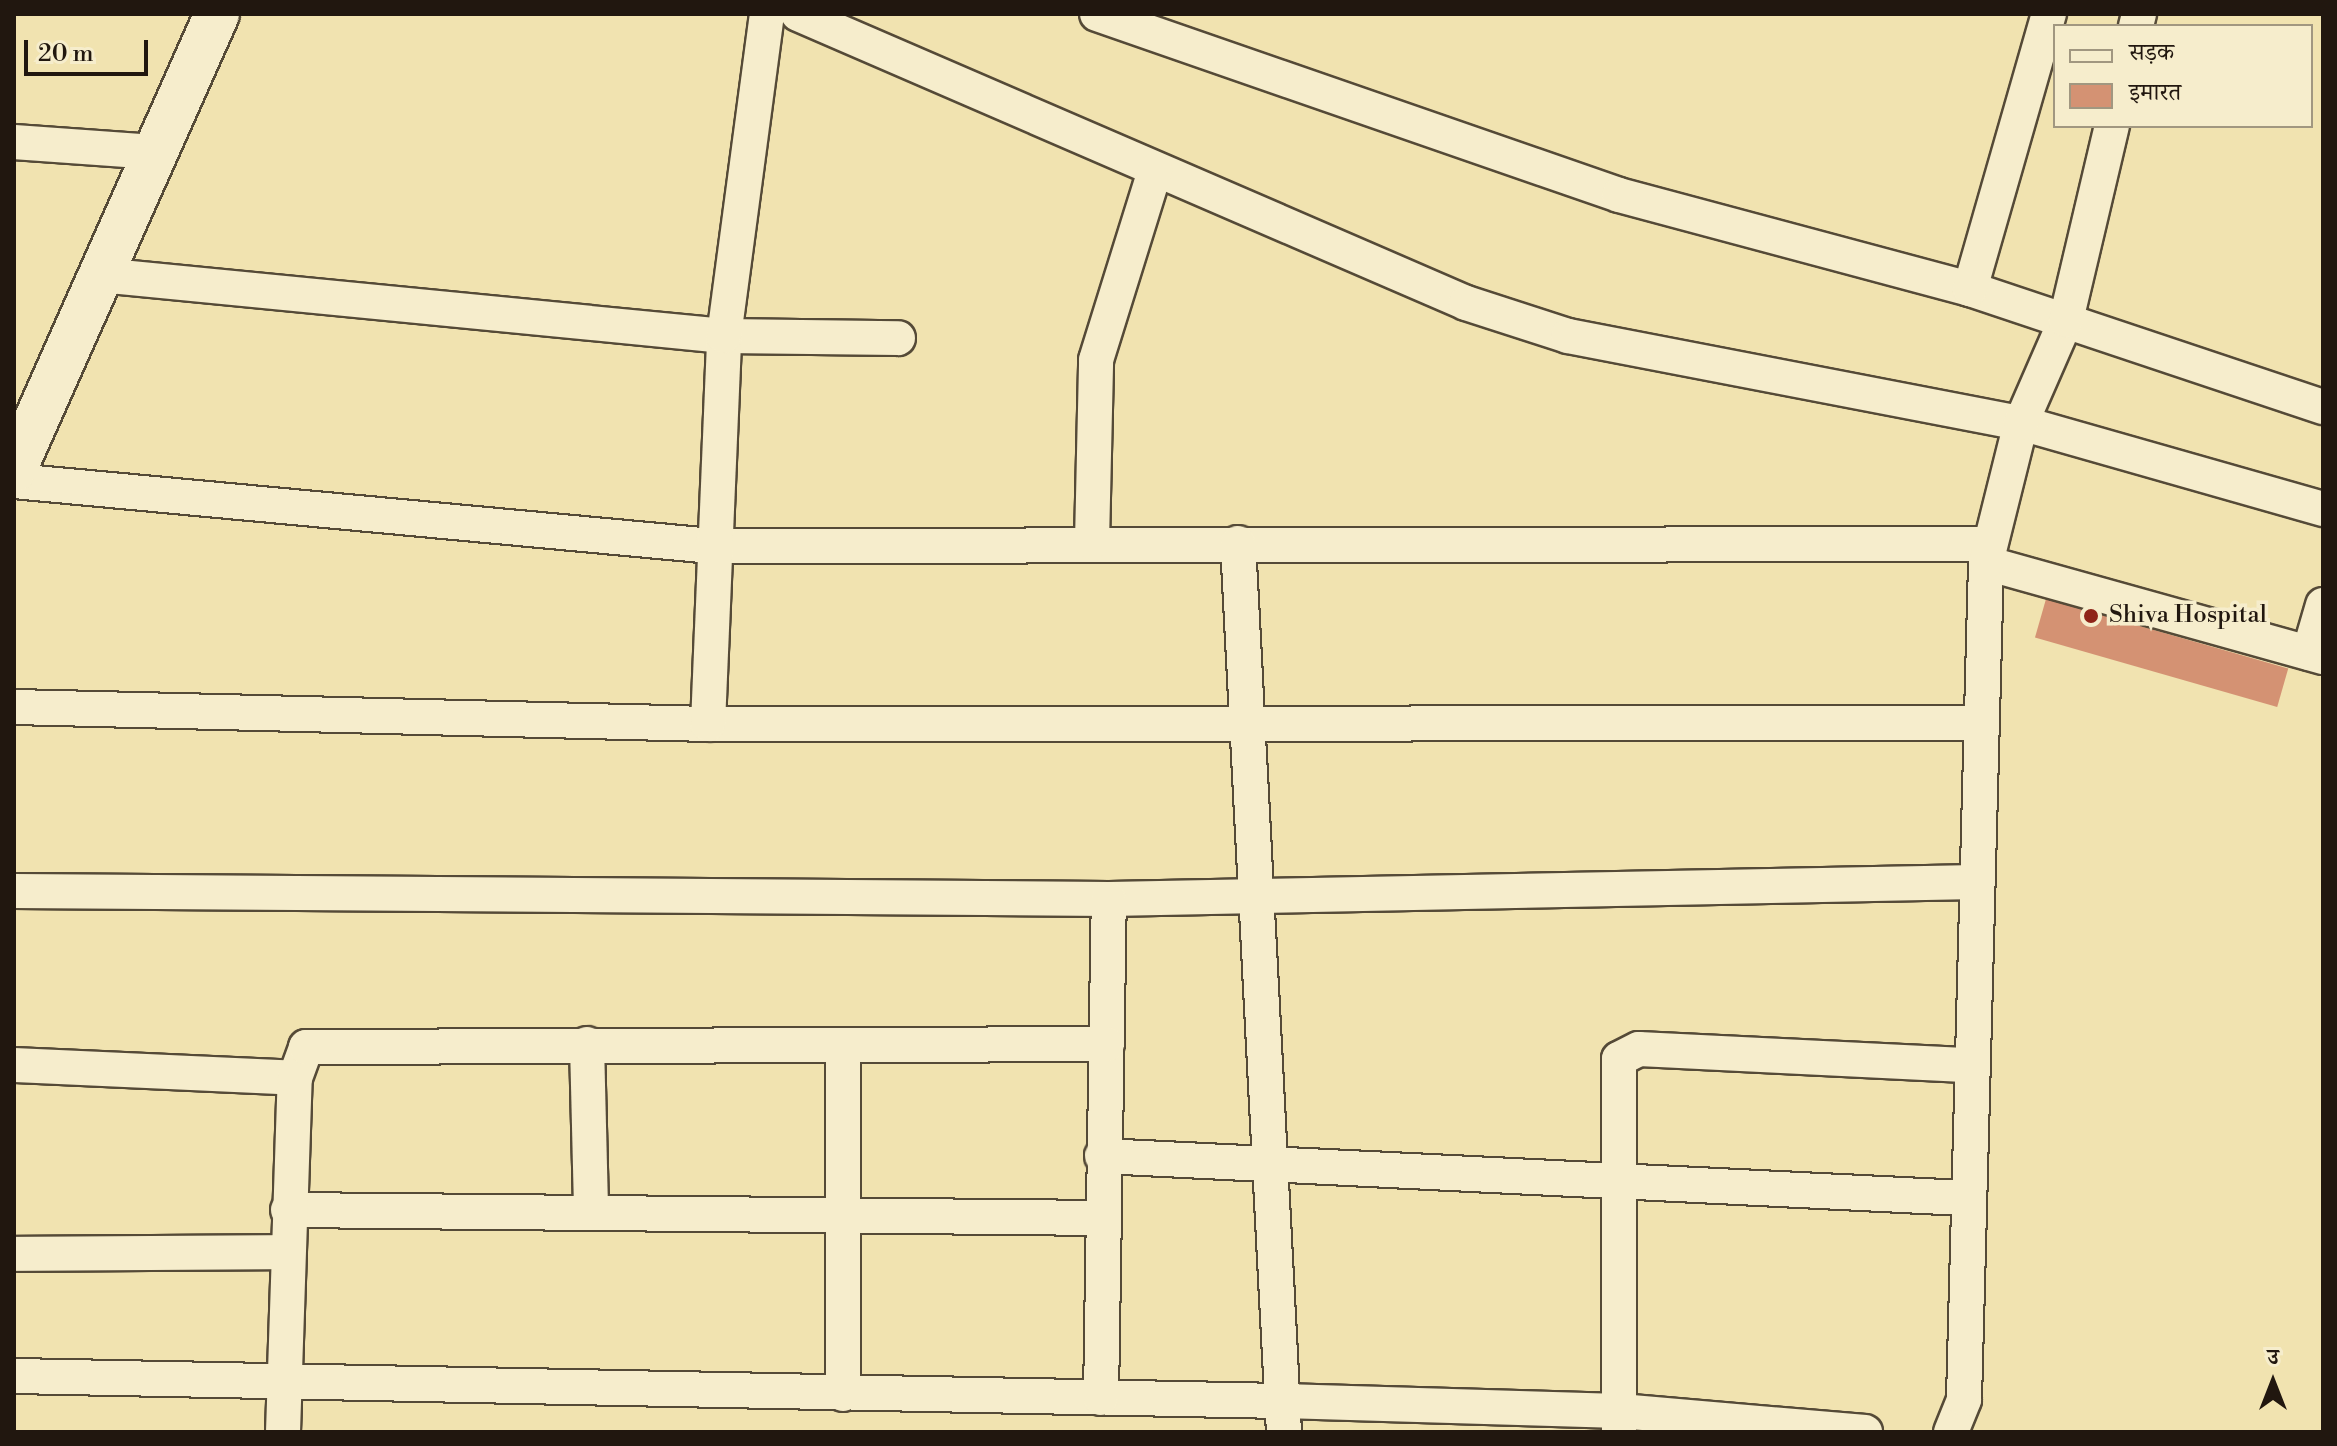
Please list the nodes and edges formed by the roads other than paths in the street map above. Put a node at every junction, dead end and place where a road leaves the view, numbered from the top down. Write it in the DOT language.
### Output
graph roads {
  1 [pos="217,14"];
  2 [pos="767,14"];
  3 [pos="798,14"];
  4 [pos="1097,14"];
  5 [pos="2049,14"];
  6 [pos="2112,128"];
  7 [pos="14,142"];
  8 [pos="155,152"];
  9 [pos="1155,170"];
  10 [pos="100,275"];
  11 [pos="1970,289"];
  12 [pos="2066,320"];
  13 [pos="724,336"];
  14 [pos="898,338"];
  15 [pos="2323,407"];
  16 [pos="23,419"];
  17 [pos="2021,423"];
  18 [pos="14,470"];
  19 [pos="14,481"];
  20 [pos="2323,509"];
  21 [pos="1092,542"];
  22 [pos="1238,543"];
  23 [pos="712,546"];
  24 [pos="1987,554"];
  25 [pos="2323,605"];
  26 [pos="2316,655"];
  27 [pos="14,707"];
  28 [pos="1982,723"];
  29 [pos="708,724"];
  30 [pos="1251,724"];
  31 [pos="1977,882"];
  32 [pos="14,891"];
  33 [pos="1261,896"];
  34 [pos="1109,899"];
  35 [pos="587,1044"];
  36 [pos="1107,1044"];
  37 [pos="843,1049"];
  38 [pos="14,1065"];
  39 [pos="1970,1065"];
  40 [pos="295,1078"];
  41 [pos="1102,1156"];
  42 [pos="1275,1168"];
  43 [pos="1620,1184"];
  44 [pos="1964,1198"];
  45 [pos="288,1210"];
  46 [pos="591,1212"];
  47 [pos="847,1212"];
  48 [pos="1101,1218"];
  49 [pos="287,1252"];
  50 [pos="14,1254"];
  51 [pos="14,1376"];
  52 [pos="282,1384"];
  53 [pos="843,1394"];
  54 [pos="1101,1398"];
  55 [pos="1284,1416"];
  56 [pos="1619,1422"];
  57 [pos="283,1432"];
  58 [pos="1865,1432"];
  59 [pos="1951,1432"];
  1 -- 8 [label="street"];
  2 -- 13 [label="street"];
  3 -- 9 [label="street"];
  4 -- 11 [label="street"];
  5 -- 11 [label="street"];
  6 -- 12 [label="street"];
  7 -- 8 [label="street"];
  8 -- 10 [label="street"];
  9 -- 17 [label="street"];
  9 -- 21 [label="street"];
  10 -- 13 [label="street"];
  10 -- 16 [label="street"];
  11 -- 12 [label="street"];
  12 -- 15 [label="street"];
  12 -- 17 [label="street"];
  13 -- 14 [label="street"];
  13 -- 23 [label="street"];
  16 -- 18 [label="street"];
  17 -- 20 [label="street"];
  17 -- 24 [label="street"];
  19 -- 23 [label="street"];
  21 -- 22 [label="street"];
  21 -- 23 [label="street"];
  22 -- 24 [label="street"];
  22 -- 30 [label="street"];
  23 -- 29 [label="street"];
  24 -- 26 [label="street"];
  24 -- 28 [label="street"];
  25 -- 26 [label="street"];
  27 -- 29 [label="street"];
  28 -- 30 [label="street"];
  28 -- 31 [label="street"];
  29 -- 30 [label="street"];
  30 -- 33 [label="street"];
  31 -- 33 [label="street"];
  31 -- 39 [label="street"];
  32 -- 34 [label="street"];
  33 -- 34 [label="street"];
  33 -- 42 [label="street"];
  34 -- 36 [label="street"];
  35 -- 37 [label="street"];
  35 -- 40 [label="street"];
  35 -- 46 [label="street"];
  36 -- 37 [label="street"];
  36 -- 41 [label="street"];
  37 -- 47 [label="street"];
  38 -- 40 [label="street"];
  39 -- 43 [label="street"];
  39 -- 44 [label="street"];
  40 -- 45 [label="street"];
  41 -- 42 [label="street"];
  41 -- 48 [label="street"];
  42 -- 43 [label="street"];
  42 -- 55 [label="street"];
  43 -- 44 [label="street"];
  43 -- 56 [label="street"];
  44 -- 59 [label="street"];
  45 -- 46 [label="street"];
  45 -- 49 [label="street"];
  46 -- 47 [label="street"];
  47 -- 48 [label="street"];
  47 -- 53 [label="street"];
  48 -- 54 [label="street"];
  49 -- 50 [label="street"];
  49 -- 52 [label="street"];
  51 -- 52 [label="street"];
  52 -- 53 [label="street"];
  52 -- 57 [label="street"];
  53 -- 54 [label="street"];
  54 -- 55 [label="street"];
  55 -- 56 [label="street"];
  56 -- 58 [label="street"];
}
